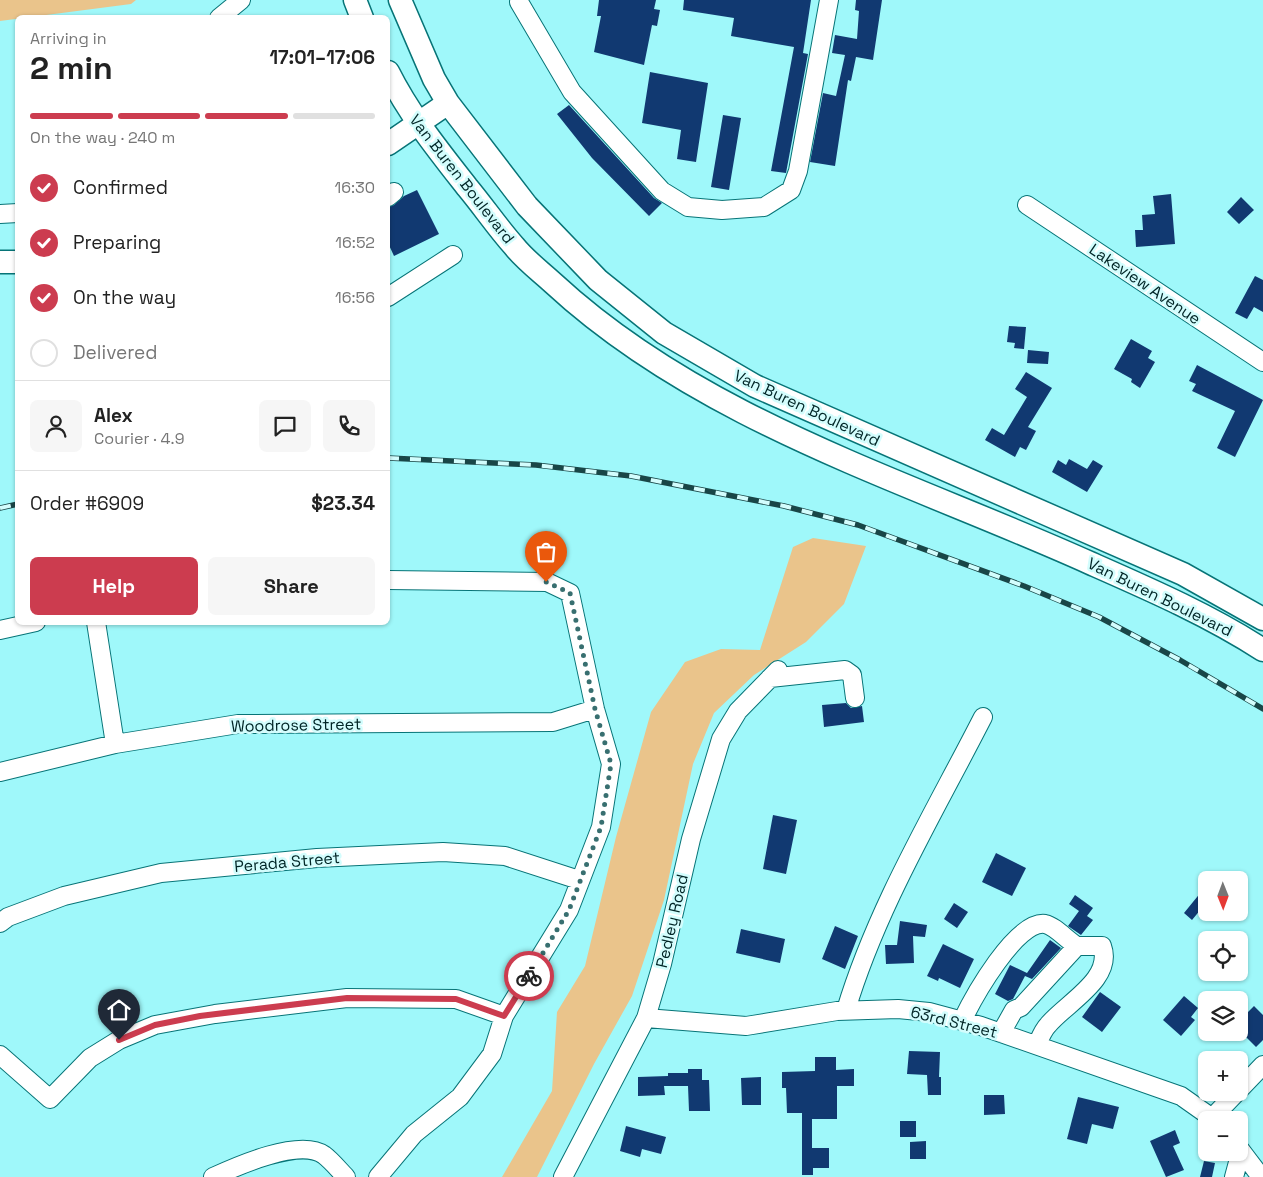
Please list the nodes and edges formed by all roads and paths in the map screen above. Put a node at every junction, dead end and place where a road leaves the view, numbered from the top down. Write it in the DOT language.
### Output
graph roads {
  1 [pos="242,0"];
  2 [pos="354,0"];
  3 [pos="400,0"];
  4 [pos="829,0"];
  5 [pos="519,2"];
  6 [pos="223,15"];
  7 [pos="361,15"];
  8 [pos="390,76"];
  9 [pos="448,103"];
  10 [pos="418,124"];
  11 [pos="390,143"];
  12 [pos="1027,205"];
  13 [pos="15,213"];
  14 [pos="0,214"];
  15 [pos="453,255"];
  16 [pos="0,262"];
  17 [pos="15,262"];
  18 [pos="390,296"];
  19 [pos="1263,362"];
  20 [pos="390,580"];
  21 [pos="1263,619"];
  22 [pos="22,625"];
  23 [pos="96,625"];
  24 [pos="0,630"];
  25 [pos="1263,650"];
  26 [pos="855,698"];
  27 [pos="595,709"];
  28 [pos="983,717"];
  29 [pos="115,744"];
  30 [pos="0,772"];
  31 [pos="579,880"];
  32 [pos="0,923"];
  33 [pos="1077,946"];
  34 [pos="846,1010"];
  35 [pos="504,1016"];
  36 [pos="646,1018"];
  37 [pos="962,1021"];
  38 [pos="1001,1033"];
  39 [pos="1037,1045"];
  40 [pos="0,1055"];
  41 [pos="1263,1066"];
  42 [pos="1248,1082"];
  43 [pos="1230,1101"];
  44 [pos="1203,1111"];
  45 [pos="1221,1111"];
  46 [pos="1248,1160"];
  47 [pos="1238,1161"];
  48 [pos="213,1177"];
  49 [pos="346,1177"];
  50 [pos="378,1177"];
  51 [pos="563,1177"];
  52 [pos="1234,1177"];
  53 [pos="1261,1177"];
  1 -- 6 [label="street"];
  2 -- 7 [label="main road"];
  3 -- 9 [label="main road, Van Buren Boulevard"];
  4 -- 5 [label="street"];
  8 -- 10 [label="main road, Van Buren Boulevard"];
  9 -- 10 [label="main road"];
  9 -- 21 [label="main road, Van Buren Boulevard"];
  10 -- 11 [label="main road"];
  10 -- 25 [label="main road, Van Buren Boulevard"];
  12 -- 19 [label="street, Lakeview Avenue"];
  13 -- 14 [label="street"];
  15 -- 18 [label="street"];
  16 -- 17 [label="main road"];
  20 -- 27 [label="street"];
  22 -- 24 [label="street"];
  23 -- 29 [label="street"];
  26 -- 36 [label="street, Pedley Road"];
  27 -- 29 [label="street, Woodrose Street"];
  27 -- 31 [label="street"];
  28 -- 34 [label="street"];
  29 -- 30 [label="street, Woodrose Street"];
  31 -- 32 [label="street, Perada Street"];
  31 -- 35 [label="street"];
  33 -- 37 [label="street"];
  33 -- 38 [label="street"];
  33 -- 39 [label="street"];
  34 -- 36 [label="street, 63rd Street"];
  34 -- 37 [label="street, 63rd Street"];
  35 -- 40 [label="street"];
  35 -- 50 [label="street"];
  36 -- 51 [label="street, Pedley Road"];
  37 -- 38 [label="street, 63rd Street"];
  38 -- 39 [label="street, 63rd Street"];
  39 -- 44 [label="street, 63rd Street"];
  41 -- 42 [label="street"];
  43 -- 45 [label="street"];
  46 -- 53 [label="street"];
  47 -- 52 [label="street"];
  48 -- 49 [label="street"];
}
